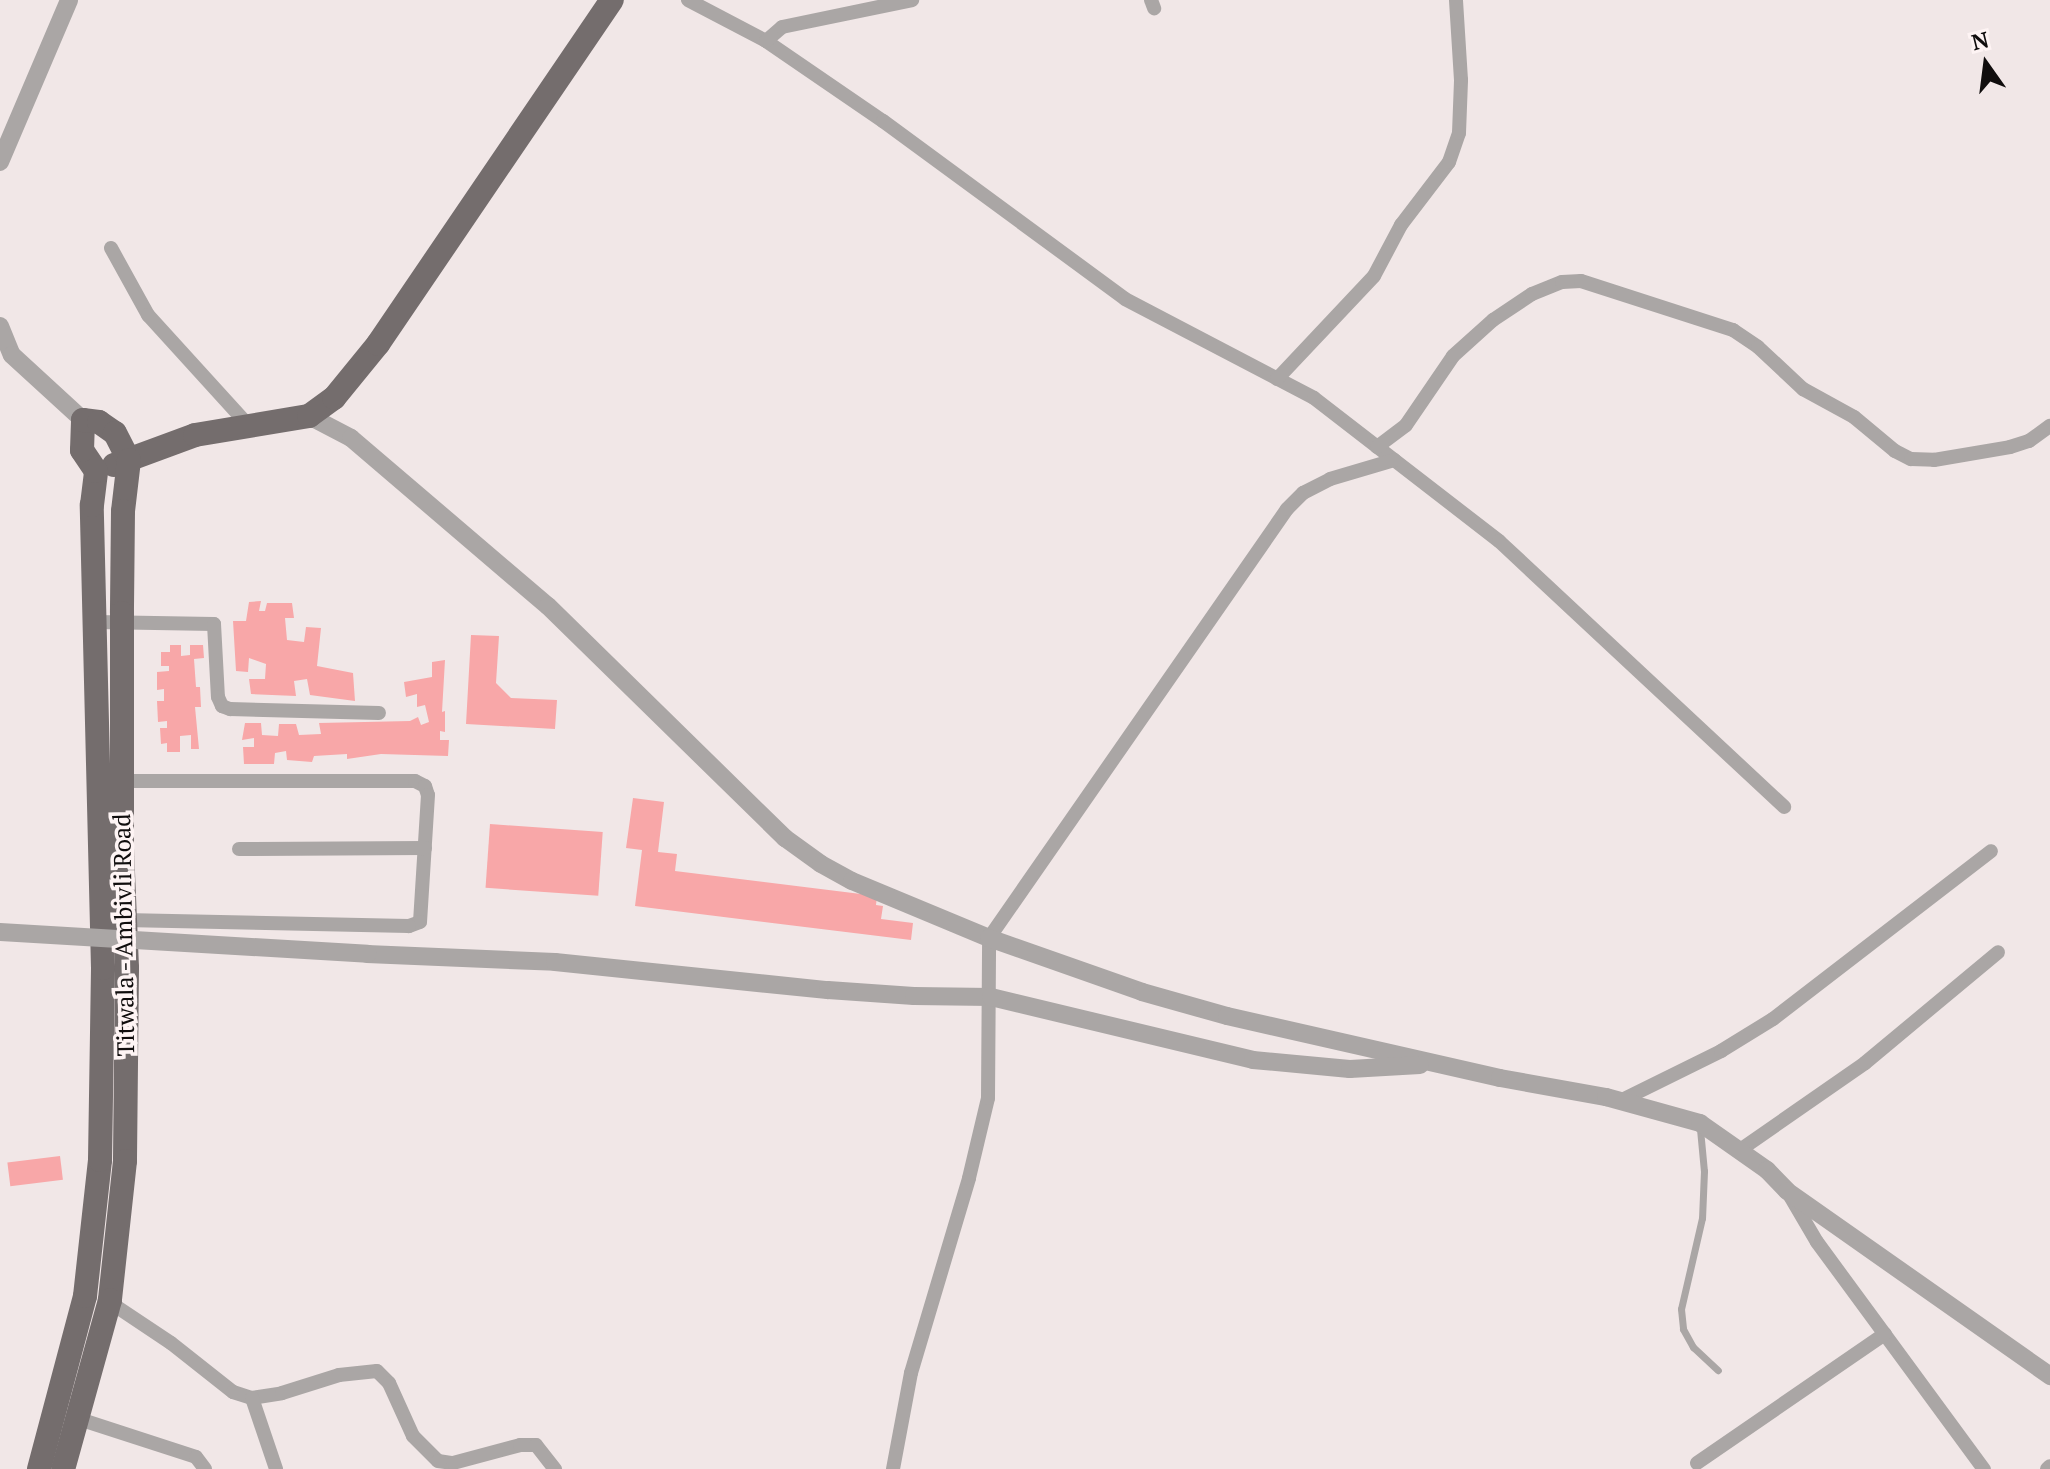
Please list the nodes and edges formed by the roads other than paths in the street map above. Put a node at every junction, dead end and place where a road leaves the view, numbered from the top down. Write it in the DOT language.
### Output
graph roads {
  1 [pos="69,0"];
  2 [pos="612,0"];
  3 [pos="688,0"];
  4 [pos="912,0"];
  5 [pos="1456,0"];
  6 [pos="766,41"];
  7 [pos="0,162"];
  8 [pos="111,248"];
  9 [pos="0,326"];
  10 [pos="1277,379"];
  11 [pos="309,416"];
  12 [pos="83,420"];
  13 [pos="2050,426"];
  14 [pos="250,427"];
  15 [pos="1377,447"];
  16 [pos="129,460"];
  17 [pos="1394,460"];
  18 [pos="96,471"];
  19 [pos="96,622"];
  20 [pos="122,622"];
  21 [pos="379,713"];
  22 [pos="123,781"];
  23 [pos="1784,807"];
  24 [pos="425,848"];
  25 [pos="239,849"];
  26 [pos="1991,851"];
  27 [pos="124,920"];
  28 [pos="0,932"];
  29 [pos="989,938"];
  30 [pos="1998,952"];
  31 [pos="991,997"];
  32 [pos="1443,1064"];
  33 [pos="1620,1101"];
  34 [pos="1700,1123"];
  35 [pos="1740,1150"];
  36 [pos="1787,1191"];
  37 [pos="85,1296"];
  38 [pos="110,1300"];
  39 [pos="1885,1334"];
  40 [pos="1718,1370"];
  41 [pos="2050,1376"];
  42 [pos="252,1398"];
  43 [pos="76,1418"];
  44 [pos="1697,1463"];
  45 [pos="39,1469"];
  46 [pos="63,1469"];
  47 [pos="205,1469"];
  48 [pos="276,1469"];
  49 [pos="555,1469"];
  50 [pos="893,1469"];
  51 [pos="1984,1469"];
  1 -- 7 [label="street"];
  2 -- 11 [label="main road"];
  3 -- 6 [label="street"];
  4 -- 6 [label="street"];
  5 -- 10 [label="street"];
  6 -- 10 [label="street"];
  8 -- 14 [label="street"];
  9 -- 12 [label="street"];
  10 -- 15 [label="street"];
  11 -- 14 [label="main road"];
  11 -- 29 [label="street"];
  12 -- 16 [label="main road"];
  12 -- 18 [label="main road, Titwala - Ambivli Road"];
  13 -- 15 [label="street"];
  14 -- 16 [label="main road"];
  15 -- 17 [label="street"];
  16 -- 18 [label="main road"];
  16 -- 20 [label="main road, Titwala - Ambivli Road"];
  17 -- 23 [label="street"];
  17 -- 29 [label="street"];
  18 -- 19 [label="main road, Titwala - Ambivli Road"];
  19 -- 20 [label="street"];
  19 -- 37 [label="main road, Titwala - Ambivli Road"];
  20 -- 21 [label="street"];
  20 -- 22 [label="main road, Titwala - Ambivli Road"];
  22 -- 24 [label="street"];
  22 -- 27 [label="main road, Titwala - Ambivli Road"];
  24 -- 25 [label="street"];
  24 -- 27 [label="street"];
  26 -- 33 [label="street"];
  27 -- 38 [label="main road, Titwala - Ambivli Road"];
  28 -- 31 [label="street, bridge"];
  29 -- 31 [label="street"];
  29 -- 32 [label="street"];
  30 -- 35 [label="street"];
  31 -- 32 [label="street"];
  31 -- 50 [label="street"];
  32 -- 33 [label="street"];
  33 -- 34 [label="street"];
  34 -- 35 [label="street"];
  34 -- 40 [label="lane"];
  35 -- 36 [label="street"];
  36 -- 39 [label="street"];
  36 -- 41 [label="street"];
  37 -- 38 [label="street"];
  37 -- 45 [label="main road, Titwala - Ambivli Road"];
  38 -- 42 [label="street"];
  38 -- 43 [label="main road, Titwala - Ambivli Road"];
  39 -- 44 [label="street"];
  39 -- 51 [label="street"];
  42 -- 48 [label="street"];
  42 -- 49 [label="street"];
  43 -- 46 [label="main road, Titwala - Ambivli Road"];
  43 -- 47 [label="street"];
}
